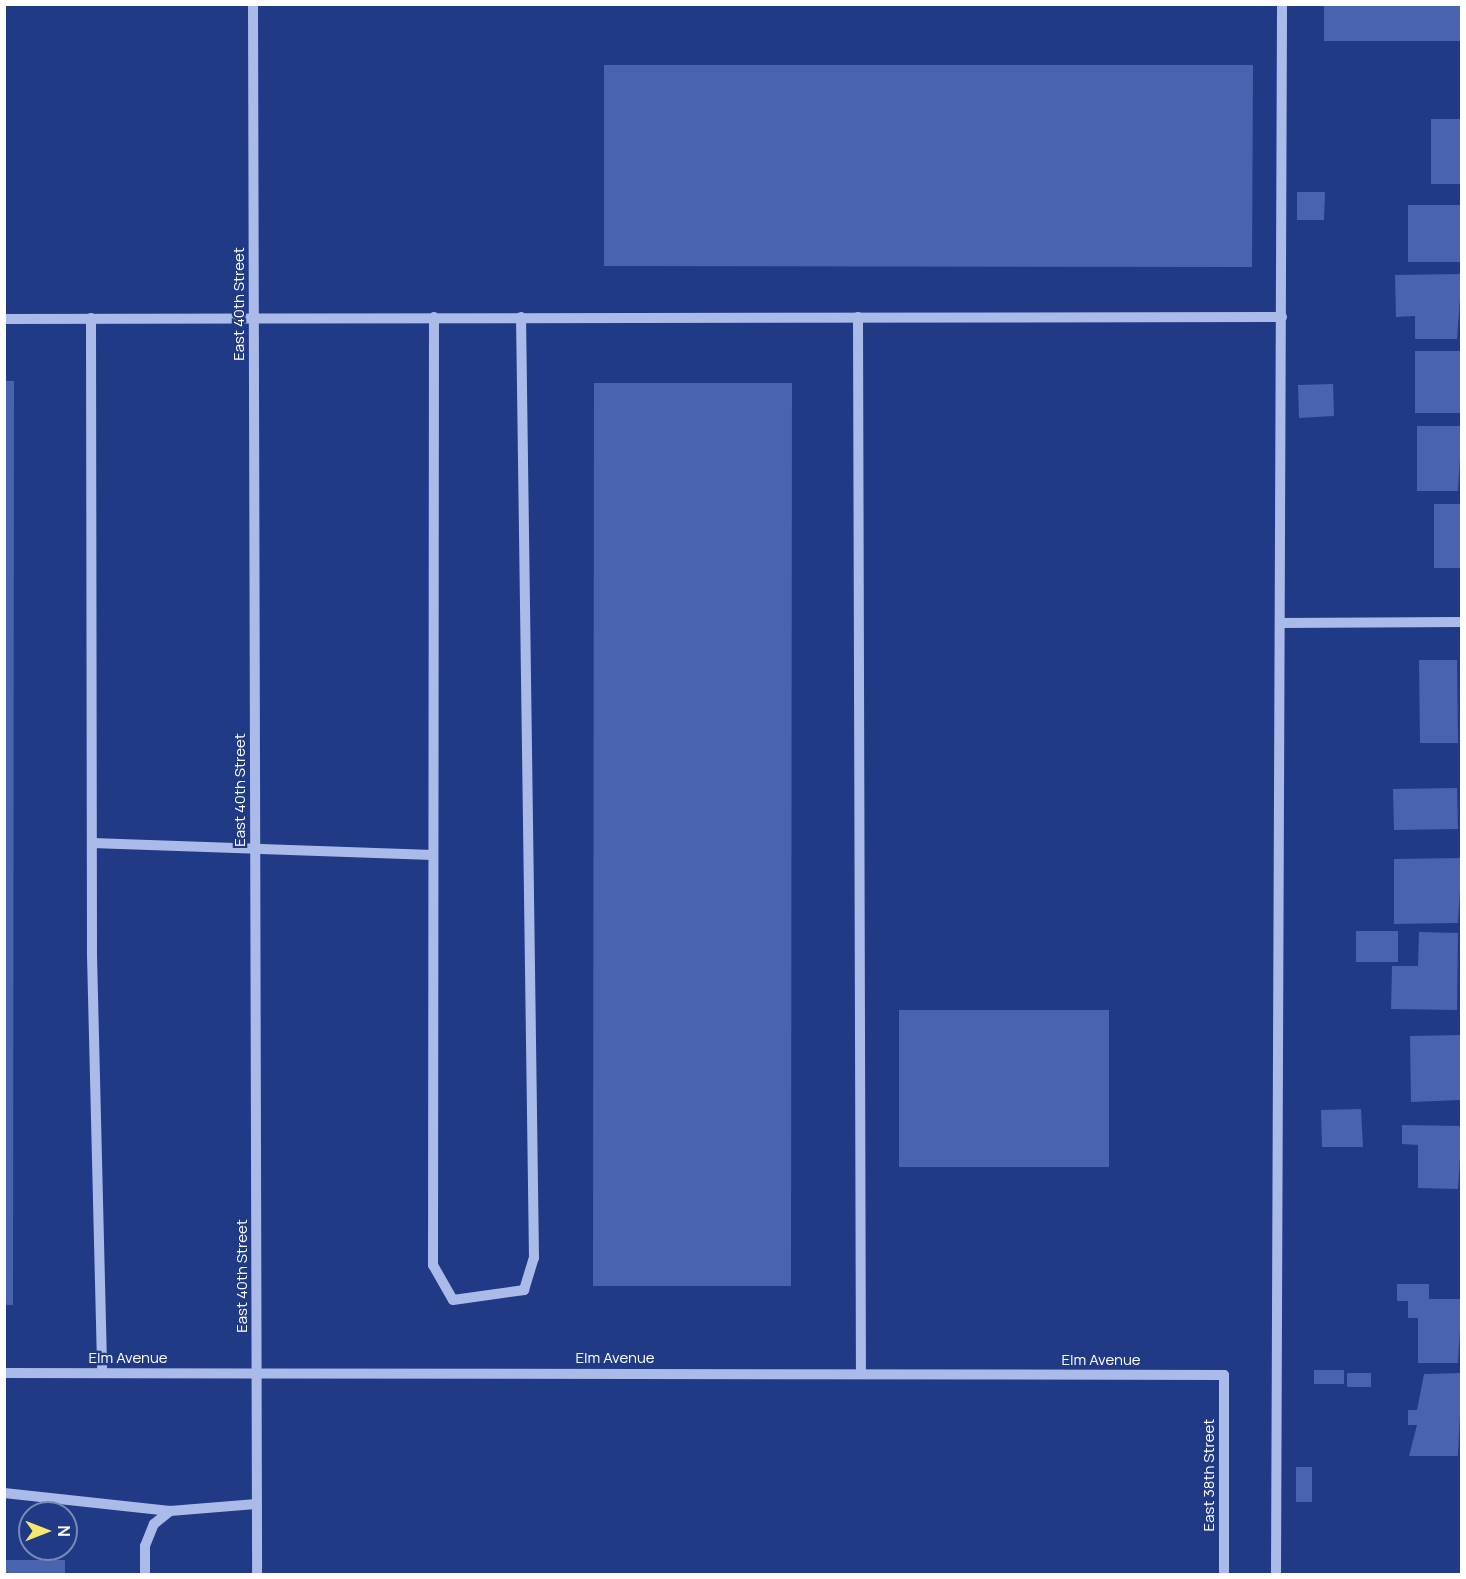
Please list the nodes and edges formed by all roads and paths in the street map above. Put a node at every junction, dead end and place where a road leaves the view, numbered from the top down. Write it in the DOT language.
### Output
graph roads {
  1 [pos="253,4"];
  2 [pos="1282,4"];
  3 [pos="254,317"];
  4 [pos="434,317"];
  5 [pos="521,317"];
  6 [pos="858,317"];
  7 [pos="1282,317"];
  8 [pos="91,318"];
  9 [pos="4,319"];
  10 [pos="1461,622"];
  11 [pos="1280,623"];
  12 [pos="92,843"];
  13 [pos="255,848"];
  14 [pos="433,855"];
  15 [pos="257,1372"];
  16 [pos="4,1373"];
  17 [pos="102,1373"];
  18 [pos="861,1374"];
  19 [pos="1224,1375"];
  20 [pos="4,1493"];
  21 [pos="257,1504"];
  22 [pos="170,1511"];
  23 [pos="145,1575"];
  24 [pos="257,1575"];
  25 [pos="1224,1575"];
  26 [pos="1276,1575"];
  1 -- 3 [label="street, East 40th Street"];
  2 -- 7 [label="street"];
  3 -- 4 [label="street"];
  3 -- 8 [label="street"];
  3 -- 13 [label="street, East 40th Street"];
  4 -- 5 [label="street"];
  4 -- 14 [label="street"];
  5 -- 6 [label="street"];
  5 -- 14 [label="street"];
  6 -- 7 [label="street"];
  6 -- 18 [label="street"];
  7 -- 11 [label="street"];
  8 -- 9 [label="street"];
  8 -- 12 [label="street"];
  10 -- 11 [label="street"];
  11 -- 26 [label="street"];
  12 -- 13 [label="street"];
  12 -- 17 [label="street"];
  13 -- 14 [label="street"];
  13 -- 15 [label="street, East 40th Street"];
  15 -- 17 [label="street, Elm Avenue"];
  15 -- 18 [label="street, Elm Avenue"];
  15 -- 21 [label="street, East 40th Street"];
  16 -- 17 [label="street, Elm Avenue"];
  18 -- 19 [label="street, Elm Avenue"];
  19 -- 25 [label="street, East 38th Street"];
  20 -- 22 [label="street"];
  21 -- 22 [label="street"];
  21 -- 24 [label="street, East 40th Street"];
  22 -- 23 [label="street"];
}
